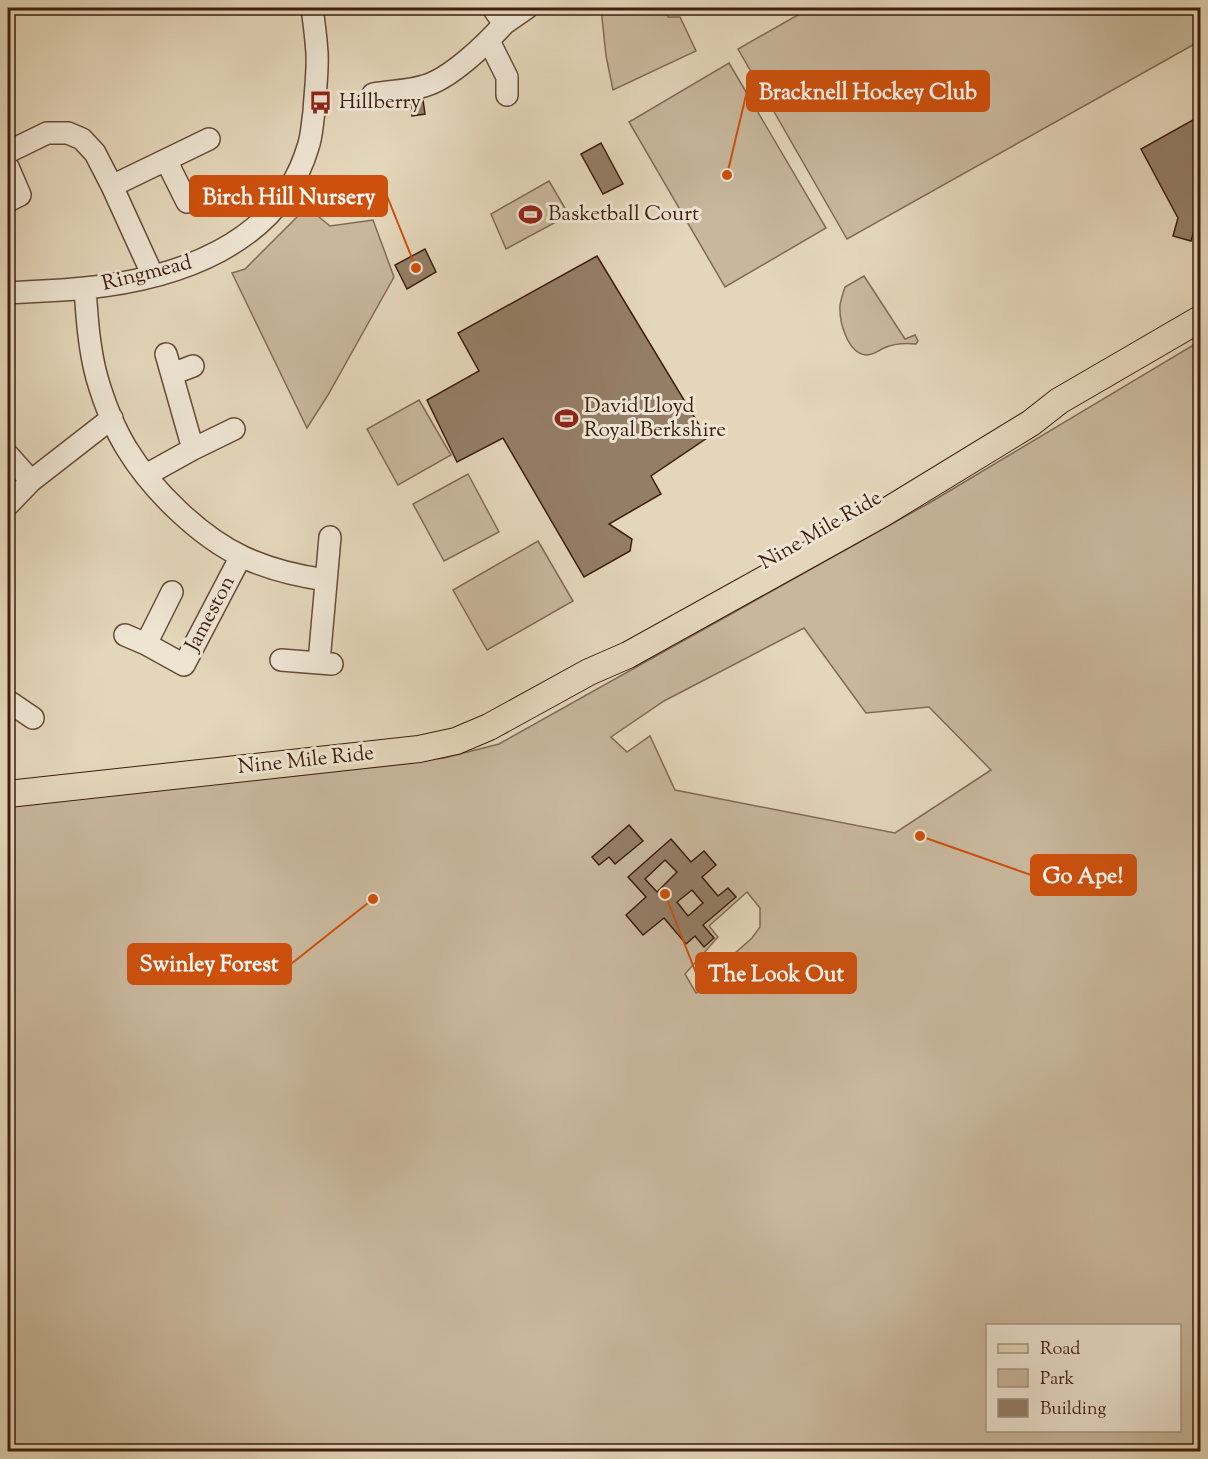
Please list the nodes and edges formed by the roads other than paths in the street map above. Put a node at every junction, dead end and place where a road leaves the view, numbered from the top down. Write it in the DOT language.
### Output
graph roads {
  1 [pos="312,8"];
  2 [pos="527,8"];
  3 [pos="499,16"];
  4 [pos="489,41"];
  5 [pos="373,94"];
  6 [pos="507,95"];
  7 [pos="209,139"];
  8 [pos="8,152"];
  9 [pos="166,160"];
  10 [pos="8,168"];
  11 [pos="112,186"];
  12 [pos="8,201"];
  13 [pos="187,202"];
  14 [pos="153,276"];
  15 [pos="85,288"];
  16 [pos="8,293"];
  17 [pos="1200,320"];
  18 [pos="166,354"];
  19 [pos="193,366"];
  20 [pos="172,374"];
  21 [pos="112,418"];
  22 [pos="234,429"];
  23 [pos="193,449"];
  24 [pos="8,455"];
  25 [pos="146,475"];
  26 [pos="31,481"];
  27 [pos="8,505"];
  28 [pos="330,537"];
  29 [pos="241,556"];
  30 [pos="326,580"];
  31 [pos="172,592"];
  32 [pos="125,635"];
  33 [pos="146,644"];
  34 [pos="281,660"];
  35 [pos="8,795"];
  1 -- 14 [label="street, Ringmead"];
  2 -- 3 [label="street"];
  3 -- 4 [label="street"];
  4 -- 5 [label="street"];
  4 -- 6 [label="street"];
  7 -- 9 [label="street"];
  8 -- 11 [label="street"];
  9 -- 11 [label="street"];
  9 -- 13 [label="street"];
  10 -- 12 [label="street"];
  11 -- 14 [label="street"];
  14 -- 15 [label="street, Ringmead"];
  15 -- 16 [label="street, Ringmead"];
  15 -- 21 [label="street, Jameston"];
  17 -- 35 [label="main road, Nine Mile Ride"];
  18 -- 20 [label="street"];
  19 -- 20 [label="street"];
  20 -- 23 [label="street"];
  21 -- 25 [label="street, Jameston"];
  21 -- 26 [label="street"];
  22 -- 23 [label="street"];
  23 -- 25 [label="street"];
  24 -- 26 [label="street"];
  25 -- 29 [label="street, Jameston"];
  26 -- 27 [label="street"];
  28 -- 30 [label="street"];
  29 -- 30 [label="street, Jameston"];
  29 -- 33 [label="street, Jameston"];
  30 -- 34 [label="street"];
  31 -- 33 [label="street, Jameston"];
  32 -- 33 [label="street, Jameston"];
}
